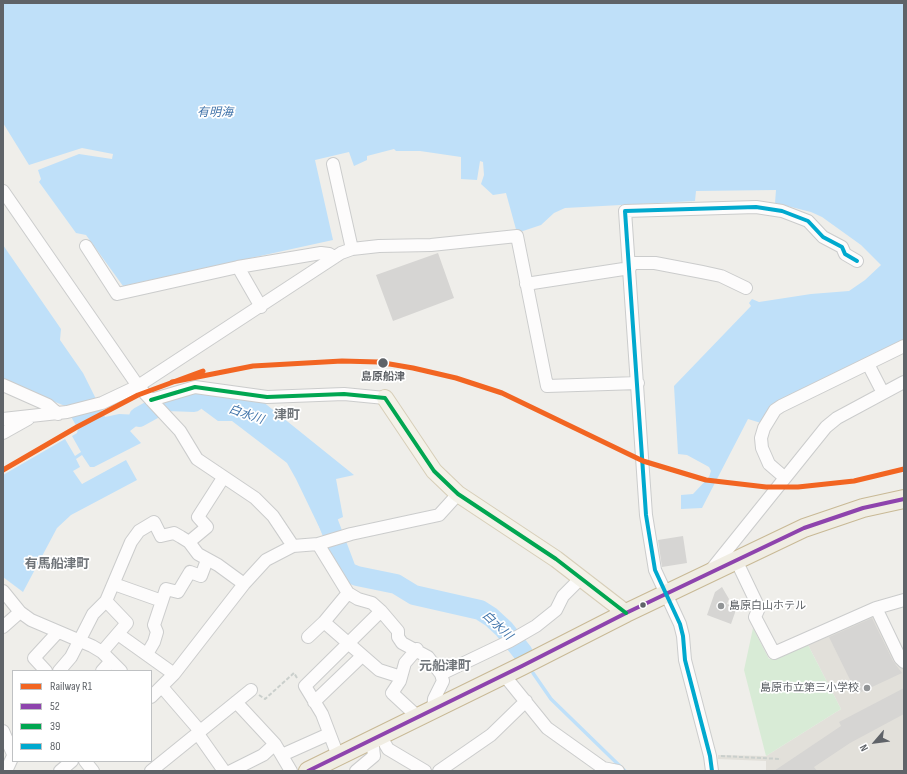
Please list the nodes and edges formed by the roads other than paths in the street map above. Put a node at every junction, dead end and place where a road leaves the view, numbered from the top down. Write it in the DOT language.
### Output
graph roads {
  1 [pos="333,164"];
  2 [pos="3,191"];
  3 [pos="86,246"];
  4 [pos="352,249"];
  5 [pos="334,257"];
  6 [pos="856,262"];
  7 [pos="629,266"];
  8 [pos="238,267"];
  9 [pos="526,284"];
  10 [pos="746,288"];
  11 [pos="261,307"];
  12 [pos="904,346"];
  13 [pos="868,364"];
  14 [pos="904,382"];
  15 [pos="638,383"];
  16 [pos="3,385"];
  17 [pos="138,386"];
  18 [pos="883,393"];
  19 [pos="385,398"];
  20 [pos="152,401"];
  21 [pos="63,413"];
  22 [pos="32,416"];
  23 [pos="3,419"];
  24 [pos="3,433"];
  25 [pos="784,477"];
  26 [pos="223,478"];
  27 [pos="458,494"];
  28 [pos="904,499"];
  29 [pos="189,542"];
  30 [pos="321,543"];
  31 [pos="293,546"];
  32 [pos="207,560"];
  33 [pos="736,560"];
  34 [pos="708,574"];
  35 [pos="581,578"];
  36 [pos="114,584"];
  37 [pos="244,584"];
  38 [pos="3,591"];
  39 [pos="348,593"];
  40 [pos="666,594"];
  41 [pos="904,600"];
  42 [pos="106,601"];
  43 [pos="162,601"];
  44 [pos="876,608"];
  45 [pos="381,610"];
  46 [pos="20,612"];
  47 [pos="626,613"];
  48 [pos="324,622"];
  49 [pos="3,628"];
  50 [pos="57,633"];
  51 [pos="118,634"];
  52 [pos="308,637"];
  53 [pos="79,641"];
  54 [pos="350,644"];
  55 [pos="417,649"];
  56 [pos="102,652"];
  57 [pos="147,654"];
  58 [pos="362,656"];
  59 [pos="111,661"];
  60 [pos="904,662"];
  61 [pos="45,670"];
  62 [pos="60,670"];
  63 [pos="103,670"];
  64 [pos="120,670"];
  65 [pos="174,674"];
  66 [pos="441,674"];
  67 [pos="504,675"];
  68 [pos="401,677"];
  69 [pos="162,687"];
  70 [pos="251,690"];
  71 [pos="152,695"];
  72 [pos="526,701"];
  73 [pos="236,702"];
  74 [pos="314,702"];
  75 [pos="426,713"];
  76 [pos="199,732"];
  77 [pos="6,733"];
  78 [pos="329,734"];
  79 [pos="376,737"];
  80 [pos="275,744"];
  81 [pos="12,752"];
  82 [pos="282,755"];
  83 [pos="338,756"];
  84 [pos="12,757"];
  85 [pos="71,762"];
  86 [pos="86,762"];
  87 [pos="6,771"];
  88 [pos="60,771"];
  89 [pos="93,771"];
  90 [pos="151,771"];
  91 [pos="224,771"];
  92 [pos="230,771"];
  93 [pos="291,771"];
  94 [pos="308,771"];
  95 [pos="356,771"];
  96 [pos="425,771"];
  97 [pos="439,771"];
  98 [pos="618,771"];
  99 [pos="712,771"];
  1 -- 4 [label="street"];
  2 -- 17 [label="street"];
  3 -- 8 [label="street"];
  4 -- 5 [label="street"];
  4 -- 9 [label="street"];
  5 -- 8 [label="street"];
  5 -- 11 [label="street"];
  6 -- 7 [label="street"];
  7 -- 9 [label="street"];
  7 -- 10 [label="street"];
  7 -- 15 [label="street"];
  8 -- 11 [label="street"];
  9 -- 15 [label="street"];
  11 -- 17 [label="street"];
  12 -- 13 [label="street"];
  13 -- 18 [label="street"];
  13 -- 25 [label="street"];
  14 -- 18 [label="street"];
  15 -- 40 [label="street"];
  16 -- 21 [label="street"];
  17 -- 20 [label="street"];
  17 -- 21 [label="street"];
  18 -- 25 [label="street"];
  19 -- 20 [label="street"];
  19 -- 27 [label="main road"];
  20 -- 26 [label="street"];
  21 -- 22 [label="street"];
  22 -- 23 [label="street"];
  22 -- 24 [label="street"];
  25 -- 34 [label="street"];
  26 -- 29 [label="street"];
  26 -- 31 [label="street"];
  27 -- 30 [label="street"];
  27 -- 35 [label="main road"];
  28 -- 33 [label="highway"];
  29 -- 32 [label="street"];
  29 -- 36 [label="street"];
  30 -- 31 [label="street"];
  30 -- 39 [label="street"];
  31 -- 37 [label="street"];
  32 -- 37 [label="street"];
  32 -- 43 [label="street"];
  33 -- 34 [label="highway"];
  33 -- 44 [label="street"];
  34 -- 40 [label="highway"];
  35 -- 47 [label="main road"];
  35 -- 66 [label="street"];
  36 -- 42 [label="street"];
  36 -- 43 [label="street"];
  37 -- 65 [label="street"];
  38 -- 46 [label="street"];
  39 -- 45 [label="street"];
  39 -- 48 [label="street"];
  40 -- 47 [label="highway"];
  40 -- 99 [label="street"];
  41 -- 44 [label="street"];
  42 -- 51 [label="street"];
  42 -- 53 [label="street"];
  43 -- 57 [label="street"];
  44 -- 60 [label="street"];
  45 -- 54 [label="street"];
  45 -- 55 [label="street"];
  46 -- 49 [label="street"];
  46 -- 50 [label="street"];
  47 -- 67 [label="highway"];
  48 -- 52 [label="street"];
  48 -- 54 [label="street"];
  50 -- 53 [label="street"];
  50 -- 61 [label="street"];
  51 -- 56 [label="street"];
  51 -- 57 [label="street"];
  53 -- 56 [label="street"];
  53 -- 62 [label="street"];
  54 -- 58 [label="street"];
  54 -- 74 [label="street"];
  55 -- 66 [label="street"];
  55 -- 68 [label="street"];
  56 -- 59 [label="street"];
  57 -- 65 [label="street"];
  58 -- 68 [label="street"];
  58 -- 74 [label="street"];
  59 -- 63 [label="street"];
  59 -- 64 [label="street"];
  65 -- 69 [label="street"];
  66 -- 75 [label="street"];
  67 -- 72 [label="street"];
  67 -- 75 [label="highway"];
  68 -- 75 [label="street"];
  69 -- 71 [label="street"];
  69 -- 76 [label="street"];
  70 -- 73 [label="street"];
  72 -- 97 [label="street"];
  72 -- 98 [label="street"];
  73 -- 76 [label="street"];
  73 -- 80 [label="street"];
  74 -- 78 [label="street"];
  75 -- 79 [label="highway"];
  76 -- 90 [label="street"];
  76 -- 91 [label="street"];
  77 -- 81 [label="street"];
  78 -- 82 [label="street"];
  78 -- 83 [label="street"];
  79 -- 83 [label="highway"];
  79 -- 95 [label="street"];
  79 -- 96 [label="street"];
  80 -- 82 [label="street"];
  80 -- 92 [label="street"];
  82 -- 93 [label="street"];
  83 -- 94 [label="highway"];
  84 -- 87 [label="street"];
  85 -- 88 [label="street"];
  86 -- 89 [label="street"];
}
